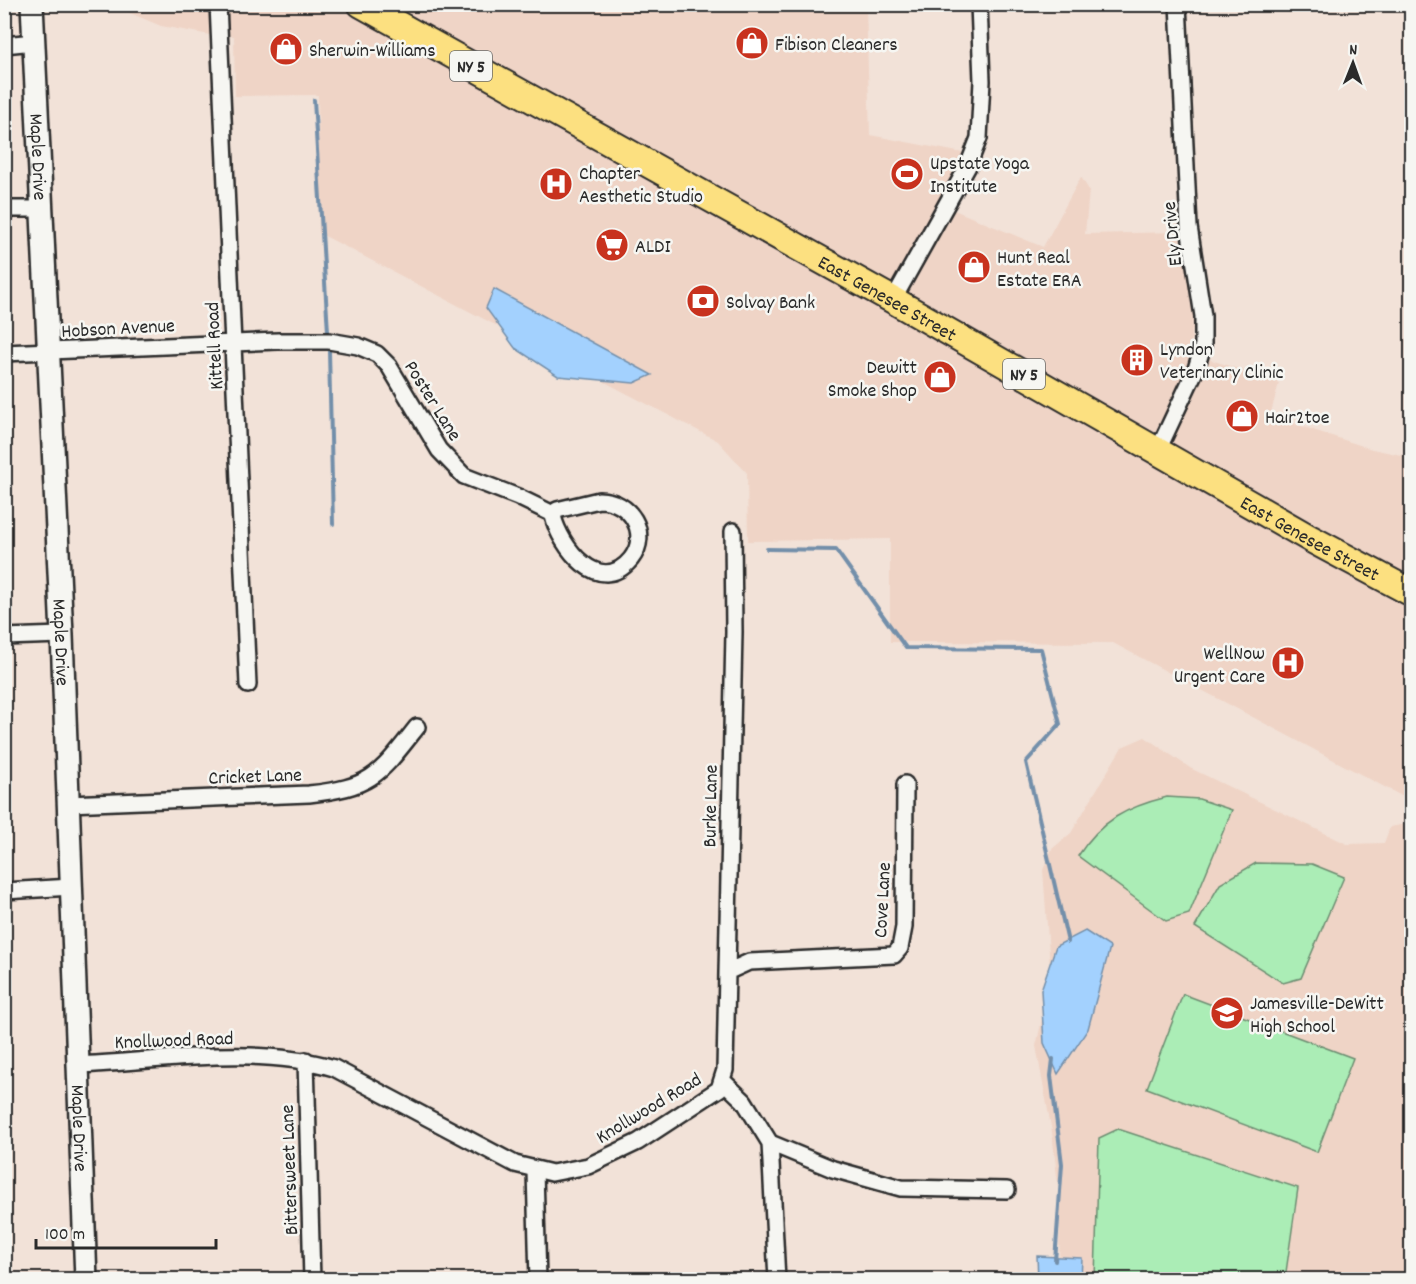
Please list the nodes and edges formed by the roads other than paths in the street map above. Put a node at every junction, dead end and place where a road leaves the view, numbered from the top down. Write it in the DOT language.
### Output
graph roads {
  1 [pos="32,4"];
  2 [pos="218,4"];
  3 [pos="361,4"];
  4 [pos="979,4"];
  5 [pos="1178,4"];
  6 [pos="34,42"];
  7 [pos="4,45"];
  8 [pos="4,209"];
  9 [pos="42,209"];
  10 [pos="893,300"];
  11 [pos="234,342"];
  12 [pos="49,351"];
  13 [pos="4,353"];
  14 [pos="1158,450"];
  15 [pos="554,514"];
  16 [pos="733,531"];
  17 [pos="1412,593"];
  18 [pos="62,635"];
  19 [pos="4,638"];
  20 [pos="248,685"];
  21 [pos="417,727"];
  22 [pos="905,784"];
  23 [pos="68,804"];
  24 [pos="72,887"];
  25 [pos="4,891"];
  26 [pos="727,972"];
  27 [pos="306,1060"];
  28 [pos="79,1065"];
  29 [pos="723,1082"];
  30 [pos="770,1143"];
  31 [pos="535,1171"];
  32 [pos="1007,1190"];
  33 [pos="86,1280"];
  34 [pos="312,1280"];
  35 [pos="538,1280"];
  36 [pos="777,1280"];
  1 -- 6 [label="street, Maple Drive"];
  2 -- 11 [label="street, Kittell Road"];
  3 -- 10 [label="highway, East Genesee Street / NY 5"];
  4 -- 10 [label="street"];
  5 -- 14 [label="street, Ely Drive"];
  6 -- 7 [label="street"];
  6 -- 9 [label="street, Maple Drive"];
  8 -- 9 [label="street"];
  9 -- 12 [label="street, Maple Drive"];
  10 -- 14 [label="highway, East Genesee Street / NY 5"];
  11 -- 12 [label="street, Hobson Avenue"];
  11 -- 15 [label="street, Poster Lane"];
  11 -- 20 [label="street, Kittell Road"];
  12 -- 13 [label="street, Hobson Avenue"];
  12 -- 18 [label="street, Maple Drive"];
  14 -- 17 [label="highway, East Genesee Street / NY 5"];
  15 -- 15 [label="street"];
  16 -- 26 [label="street, Burke Lane"];
  18 -- 19 [label="street"];
  18 -- 23 [label="street, Maple Drive"];
  21 -- 23 [label="street, Cricket Lane"];
  22 -- 26 [label="street, Cove Lane"];
  23 -- 24 [label="street, Maple Drive"];
  24 -- 25 [label="street"];
  24 -- 28 [label="street, Maple Drive"];
  26 -- 29 [label="street, Burke Lane"];
  27 -- 28 [label="street, Knollwood Road"];
  27 -- 31 [label="street, Knollwood Road"];
  27 -- 34 [label="street, Bittersweet Lane"];
  28 -- 33 [label="street, Maple Drive"];
  29 -- 30 [label="street, Knollwood Road"];
  29 -- 31 [label="street, Knollwood Road"];
  30 -- 32 [label="street"];
  30 -- 36 [label="street"];
  31 -- 35 [label="street"];
}
